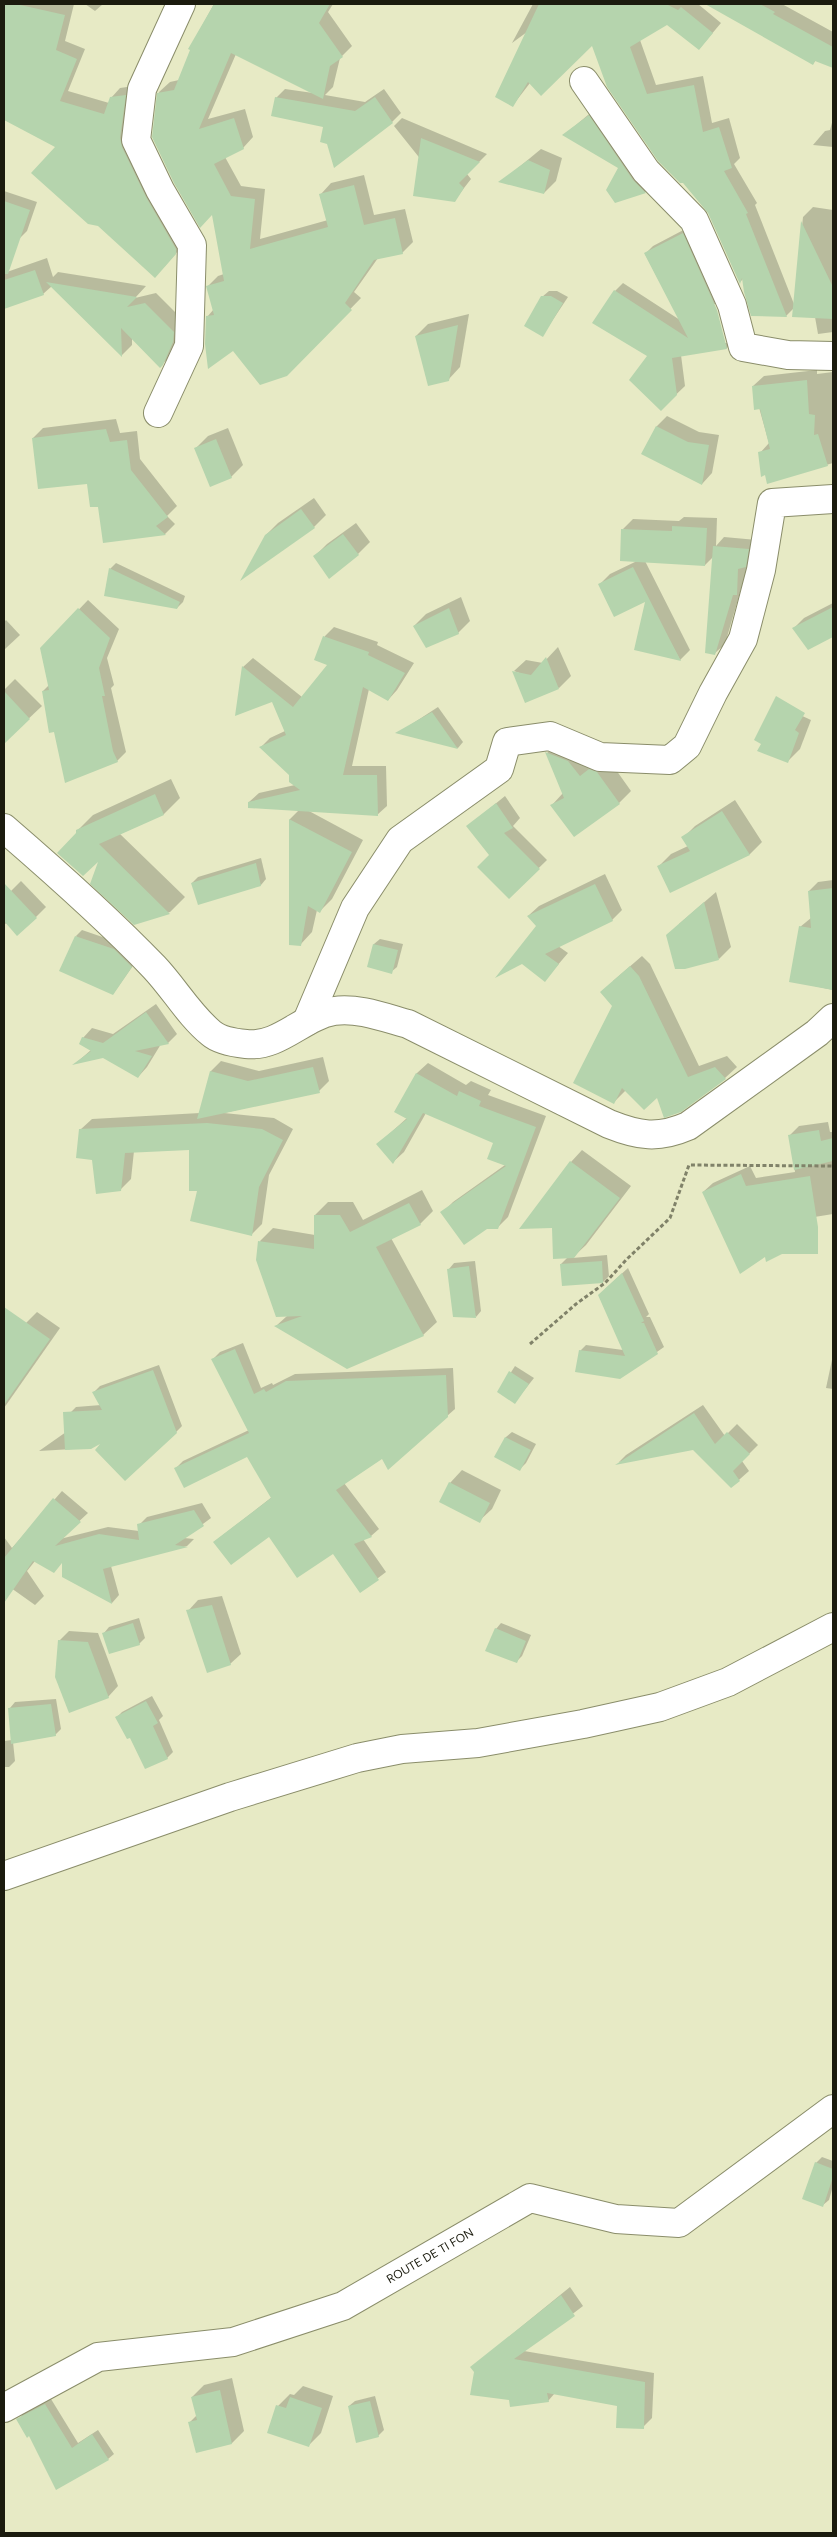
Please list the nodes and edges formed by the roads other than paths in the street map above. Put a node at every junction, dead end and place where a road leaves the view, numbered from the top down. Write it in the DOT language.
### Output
graph roads {
  1 [pos="182,4"];
  2 [pos="584,81"];
  3 [pos="833,356"];
  4 [pos="158,413"];
  5 [pos="833,499"];
  6 [pos="4,828"];
  7 [pos="833,1018"];
  8 [pos="307,1021"];
  9 [pos="833,1627"];
  10 [pos="4,1876"];
  11 [pos="833,2109"];
  12 [pos="4,2408"];
  1 -- 4 [label="street"];
  2 -- 3 [label="street"];
  5 -- 8 [label="street"];
  6 -- 8 [label="street"];
  7 -- 8 [label="street"];
  9 -- 10 [label="street"];
  11 -- 12 [label="street, ROUTE DE TI FON"];
}
